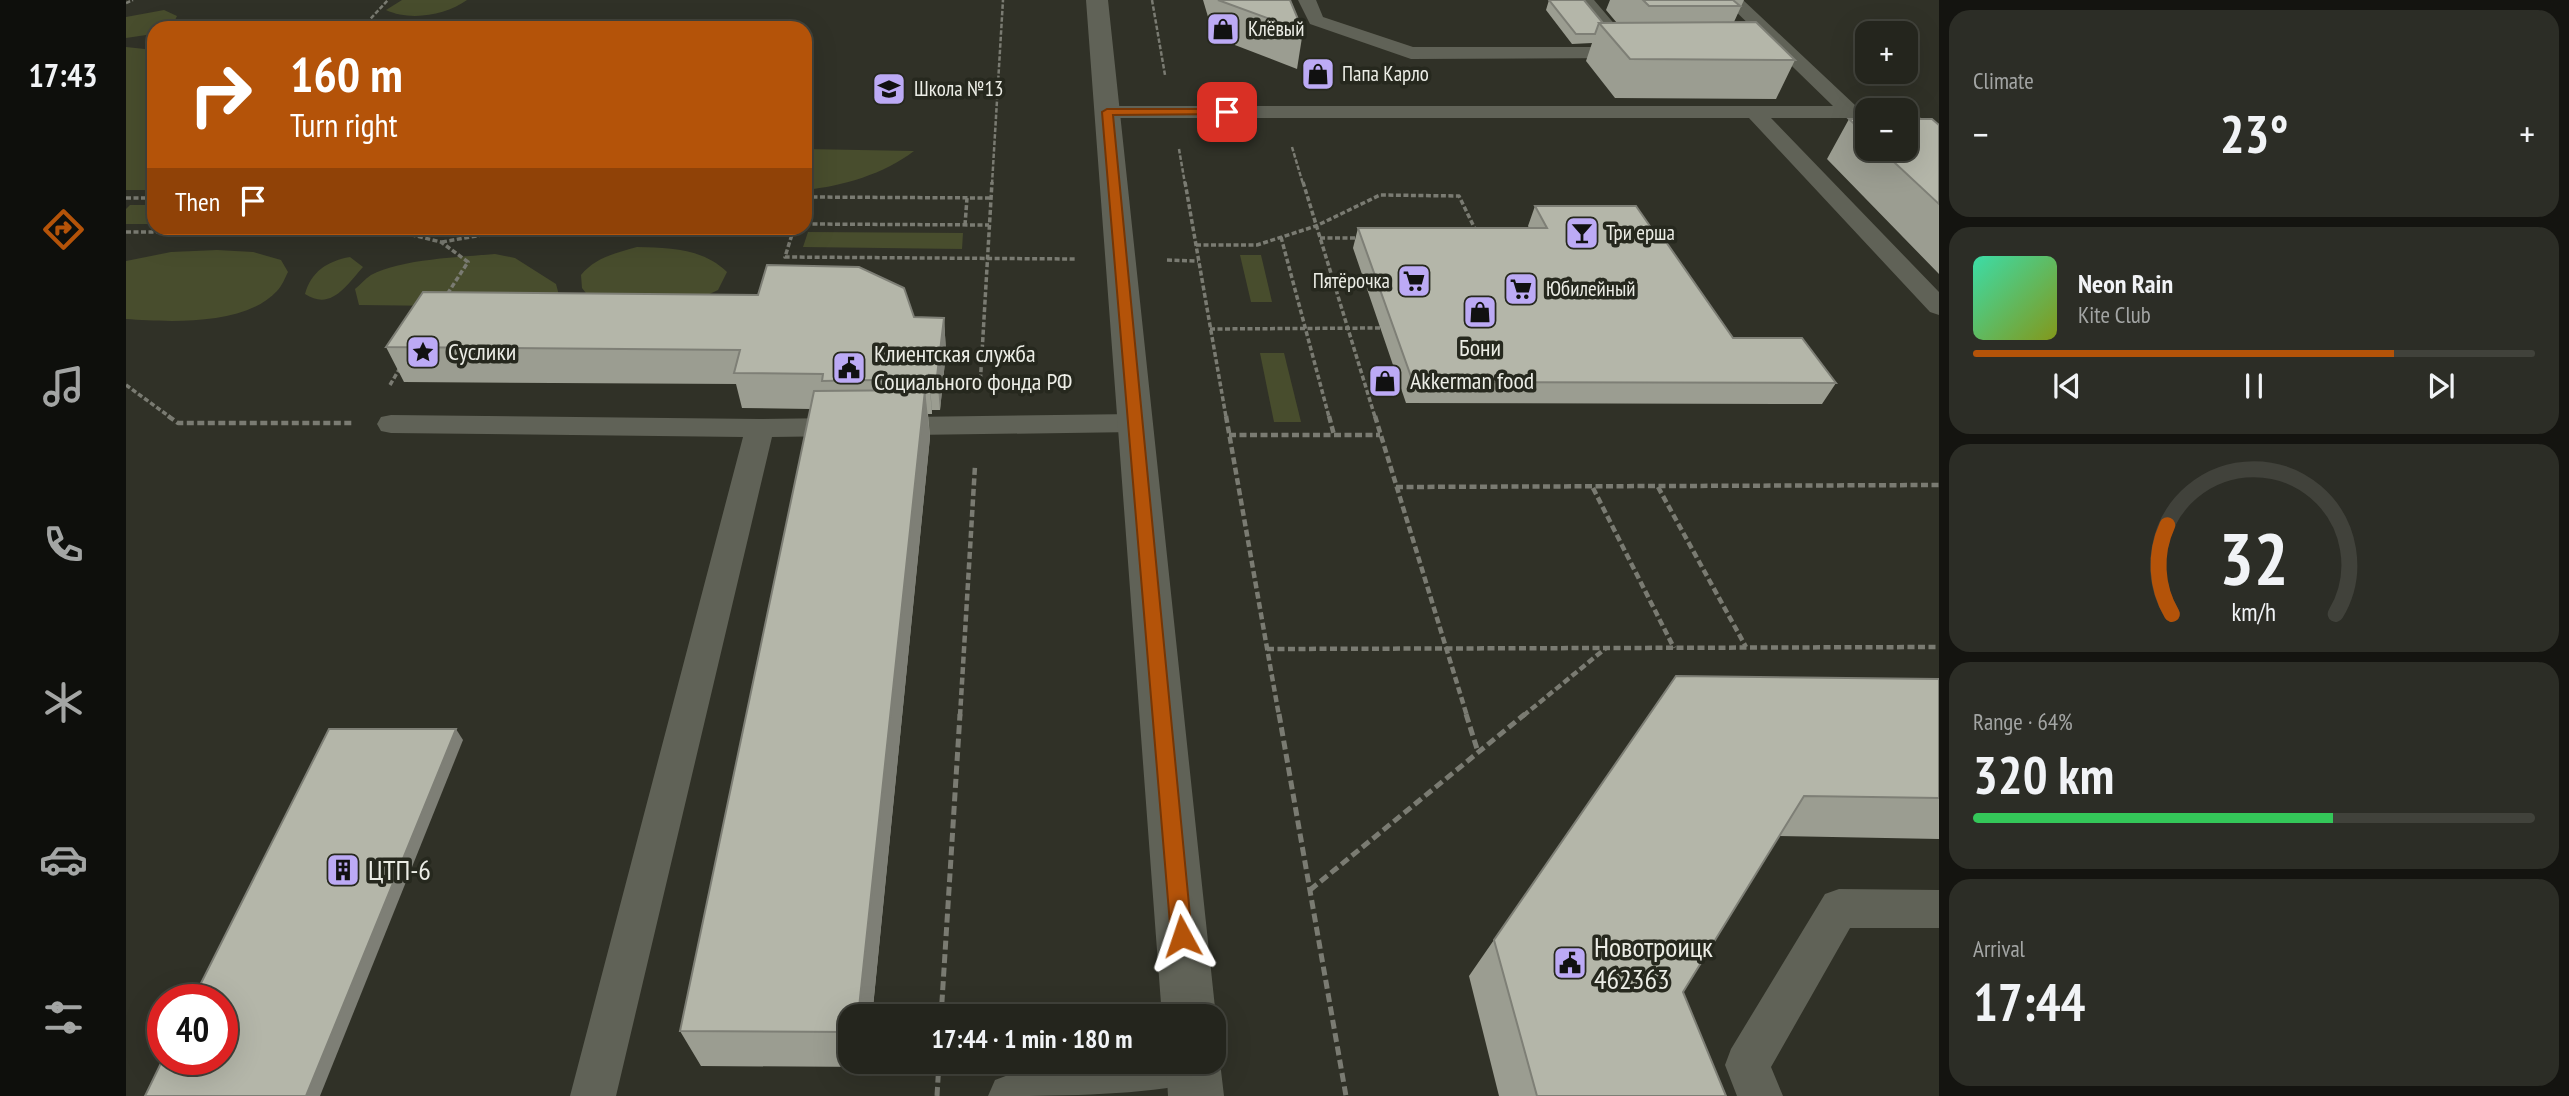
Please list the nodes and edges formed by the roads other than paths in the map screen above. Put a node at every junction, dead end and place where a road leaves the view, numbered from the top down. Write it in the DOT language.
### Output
graph roads {
  1 [pos="1097,0"];
  2 [pos="1307,0"];
  3 [pos="1585,0"];
  4 [pos="1733,0"];
  5 [pos="1761,51"];
  6 [pos="1787,51"];
  7 [pos="1628,52"];
  8 [pos="1654,52"];
  9 [pos="1855,109"];
  10 [pos="1107,112"];
  11 [pos="1855,112"];
  12 [pos="1928,112"];
  13 [pos="1755,113"];
  14 [pos="1918,113"];
  15 [pos="1918,125"];
  16 [pos="1939,145"];
  17 [pos="1939,307"];
  18 [pos="1135,423"];
  19 [pos="378,424"];
  20 [pos="760,428"];
  21 [pos="1939,909"];
  22 [pos="1188,1004"];
  23 [pos="1122,1074"];
  24 [pos="593,1096"];
  25 [pos="1011,1096"];
  26 [pos="1760,1096"];
  1 -- 10 [label="street"];
  2 -- 7 [label="lane"];
  3 -- 7 [label="lane"];
  4 -- 6 [label="lane"];
  5 -- 6 [label="lane"];
  6 -- 9 [label="lane"];
  7 -- 8 [label="lane"];
  10 -- 13 [label="lane"];
  10 -- 18 [label="street"];
  11 -- 13 [label="lane"];
  12 -- 14 [label="lane"];
  13 -- 17 [label="lane"];
  15 -- 16 [label="lane"];
  18 -- 20 [label="lane"];
  18 -- 22 [label="street"];
  19 -- 20 [label="lane"];
  20 -- 24 [label="lane"];
  21 -- 26 [label="lane"];
  23 -- 25 [label="lane"];
}
